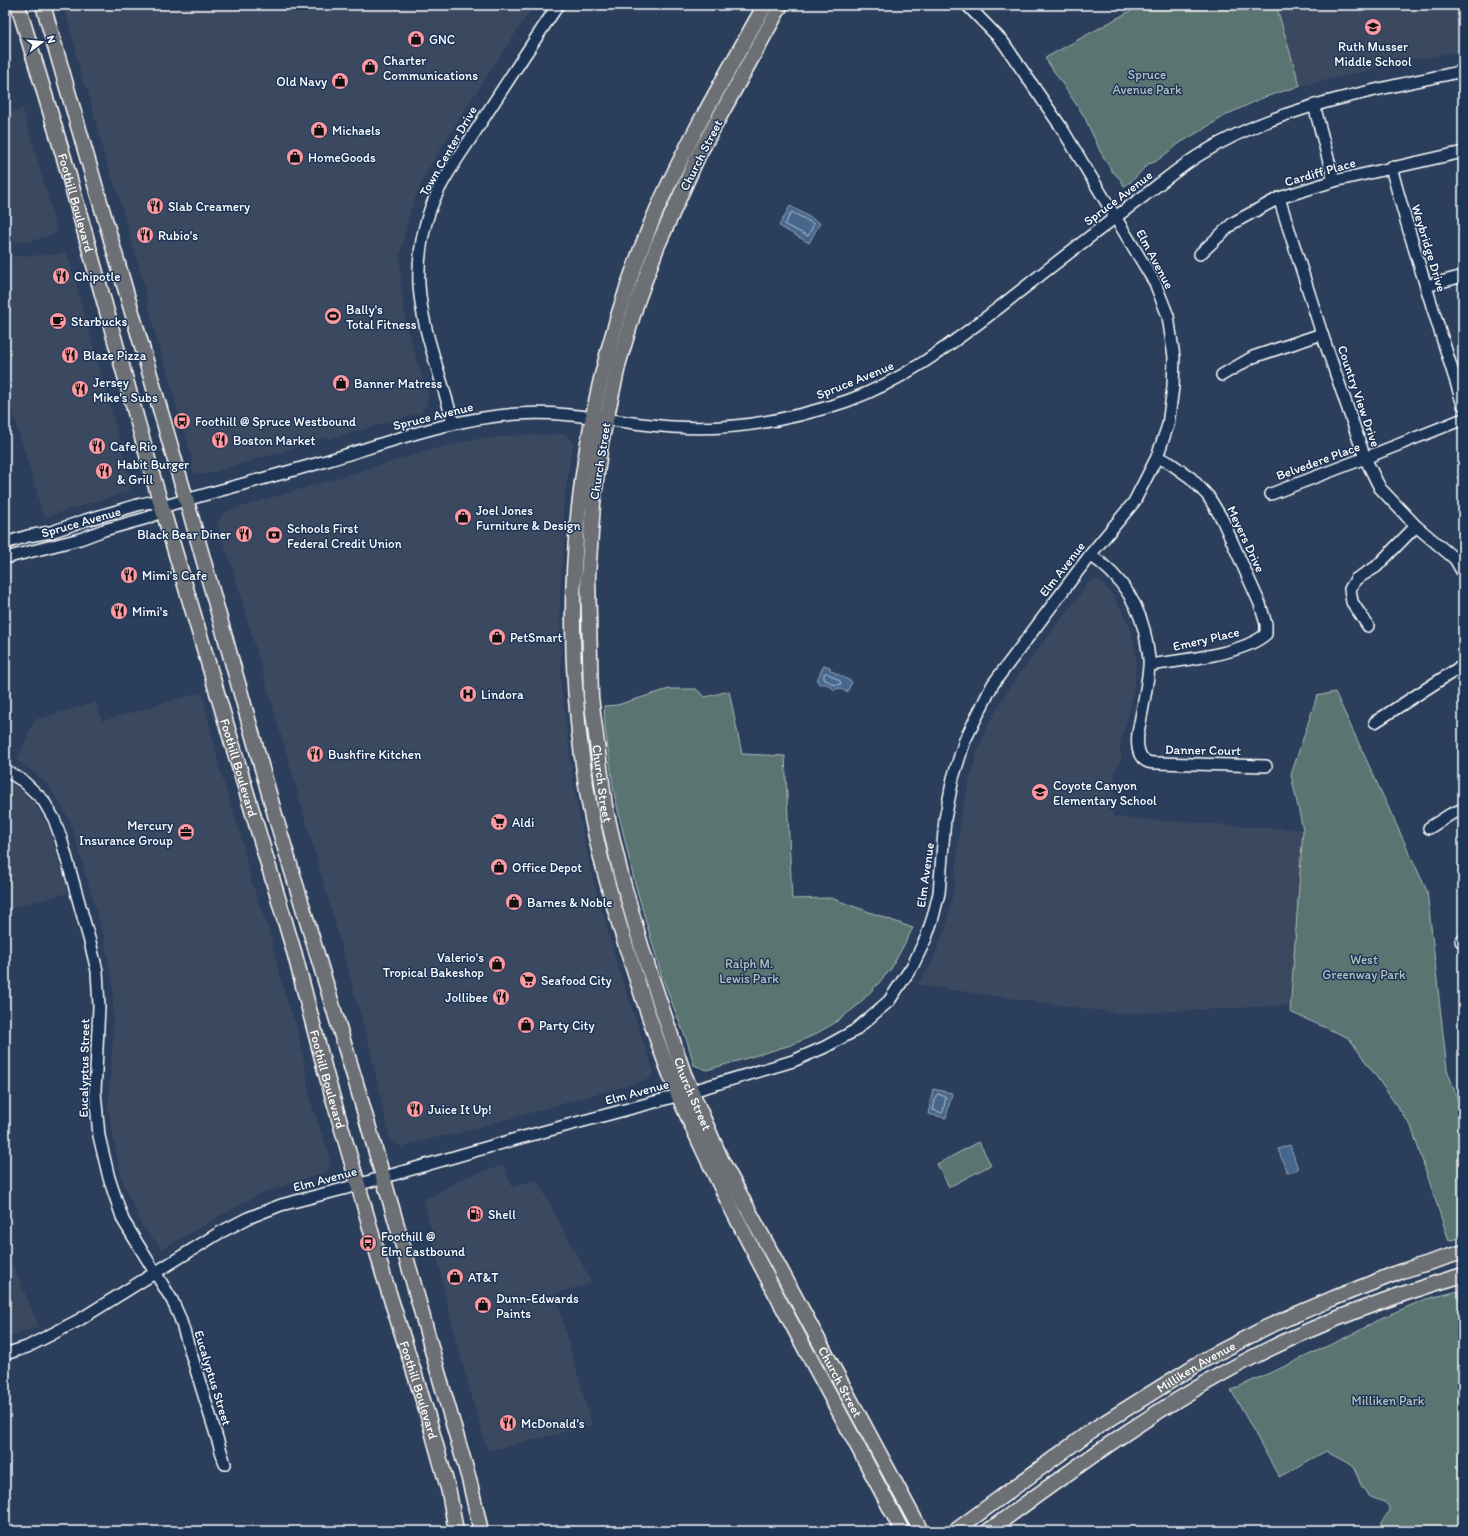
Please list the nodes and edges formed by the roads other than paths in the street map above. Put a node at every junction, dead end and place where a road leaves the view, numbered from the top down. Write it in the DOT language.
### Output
graph roads {
  1 [pos="18,5"];
  2 [pos="43,5"];
  3 [pos="558,5"];
  4 [pos="765,5"];
  5 [pos="781,5"];
  6 [pos="967,5"];
  7 [pos="1463,71"];
  8 [pos="1314,105"];
  9 [pos="1463,152"];
  10 [pos="1391,167"];
  11 [pos="1334,181"];
  12 [pos="1279,198"];
  13 [pos="1116,217"];
  14 [pos="1200,254"];
  15 [pos="1463,276"];
  16 [pos="1426,286"];
  17 [pos="1322,334"];
  18 [pos="1222,375"];
  19 [pos="1463,405"];
  20 [pos="600,417"];
  21 [pos="1463,419"];
  22 [pos="453,423"];
  23 [pos="1157,457"];
  24 [pos="1365,458"];
  25 [pos="1271,494"];
  26 [pos="186,499"];
  27 [pos="162,506"];
  28 [pos="1416,526"];
  29 [pos="5,543"];
  30 [pos="1090,555"];
  31 [pos="1459,556"];
  32 [pos="5,558"];
  33 [pos="1463,573"];
  34 [pos="1368,626"];
  35 [pos="1266,634"];
  36 [pos="1150,665"];
  37 [pos="1463,667"];
  38 [pos="591,697"];
  39 [pos="576,698"];
  40 [pos="1375,722"];
  41 [pos="1266,766"];
  42 [pos="5,770"];
  43 [pos="1463,808"];
  44 [pos="1429,828"];
  45 [pos="685,1093"];
  46 [pos="383,1177"];
  47 [pos="358,1185"];
  48 [pos="1463,1252"];
  49 [pos="154,1273"];
  50 [pos="1463,1275"];
  51 [pos="5,1354"];
  52 [pos="225,1464"];
  53 [pos="456,1531"];
  54 [pos="481,1531"];
  55 [pos="902,1531"];
  56 [pos="921,1531"];
  57 [pos="955,1531"];
  58 [pos="988,1531"];
  1 -- 27 [label="main road, Foothill Boulevard"];
  2 -- 26 [label="main road, Foothill Boulevard"];
  3 -- 22 [label="street, Town Center Drive"];
  4 -- 20 [label="main road, Church Street"];
  5 -- 20 [label="main road, Church Street"];
  6 -- 13 [label="street, Elm Avenue"];
  7 -- 8 [label="street, Spruce Avenue"];
  8 -- 11 [label="street"];
  8 -- 13 [label="street, Spruce Avenue"];
  9 -- 10 [label="street, Cardiff Place"];
  10 -- 11 [label="street, Cardiff Place"];
  10 -- 16 [label="street, Weybridge Drive"];
  11 -- 12 [label="street, Cardiff Place"];
  12 -- 14 [label="street, Cardiff Place"];
  12 -- 17 [label="street, Country View Drive"];
  13 -- 20 [label="street, Spruce Avenue"];
  13 -- 23 [label="street, Elm Avenue"];
  15 -- 16 [label="street"];
  16 -- 19 [label="street, Weybridge Drive"];
  17 -- 18 [label="street"];
  17 -- 24 [label="street, Country View Drive"];
  20 -- 22 [label="street, Spruce Avenue"];
  20 -- 38 [label="main road, Church Street"];
  20 -- 39 [label="main road, Church Street"];
  21 -- 24 [label="street, Belvedere Place"];
  22 -- 26 [label="street, Spruce Avenue"];
  23 -- 30 [label="street, Elm Avenue"];
  23 -- 35 [label="street, Meyers Drive"];
  24 -- 25 [label="street, Belvedere Place"];
  24 -- 28 [label="street, Country View Drive"];
  26 -- 27 [label="street, Spruce Avenue"];
  26 -- 46 [label="main road, Foothill Boulevard"];
  27 -- 29 [label="street, Spruce Avenue"];
  27 -- 32 [label="street, Spruce Avenue"];
  27 -- 47 [label="main road, Foothill Boulevard"];
  28 -- 31 [label="street, Country View Drive"];
  28 -- 34 [label="street"];
  30 -- 36 [label="street"];
  30 -- 45 [label="street, Elm Avenue"];
  31 -- 33 [label="street, Country View Drive"];
  35 -- 36 [label="street, Emery Place"];
  36 -- 41 [label="street, Danner Court"];
  37 -- 40 [label="street"];
  38 -- 39 [label="main road"];
  38 -- 45 [label="main road, Church Street"];
  39 -- 45 [label="main road, Church Street"];
  42 -- 49 [label="street, Eucalyptus Street"];
  43 -- 44 [label="street"];
  45 -- 46 [label="street, Elm Avenue"];
  45 -- 55 [label="main road, Church Street"];
  45 -- 56 [label="main road, Church Street"];
  46 -- 47 [label="street, Elm Avenue"];
  46 -- 54 [label="main road, Foothill Boulevard"];
  47 -- 49 [label="street, Elm Avenue"];
  47 -- 53 [label="main road, Foothill Boulevard"];
  48 -- 57 [label="main road, Milliken Avenue"];
  49 -- 51 [label="street, Elm Avenue"];
  49 -- 52 [label="street, Eucalyptus Street"];
  50 -- 58 [label="main road, Milliken Avenue"];
}
